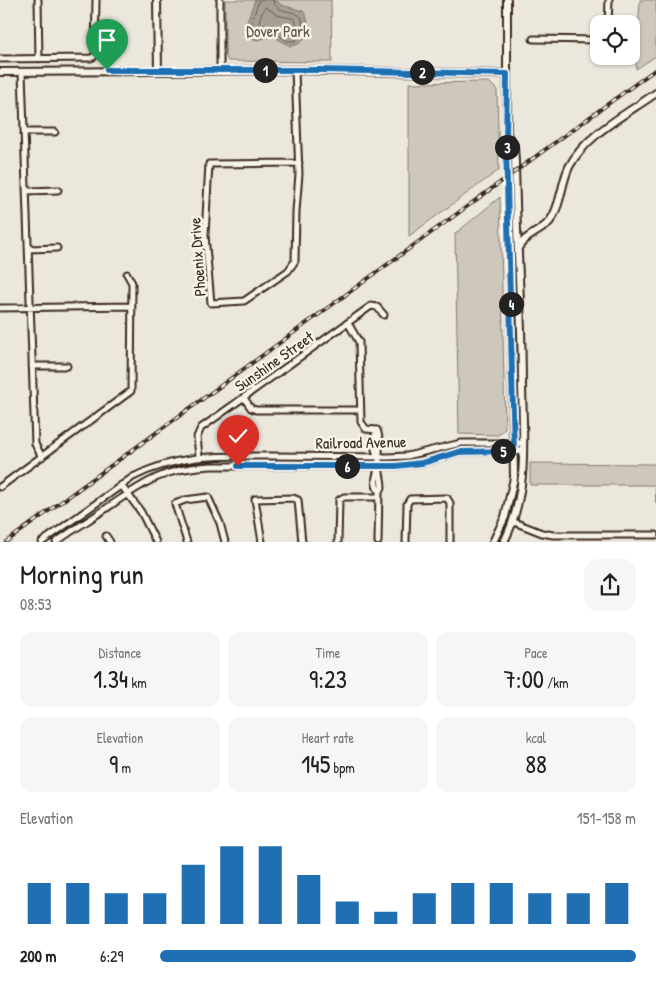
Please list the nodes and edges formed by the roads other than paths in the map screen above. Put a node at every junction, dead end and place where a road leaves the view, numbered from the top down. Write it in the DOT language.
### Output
graph roads {
  1 [pos="38,0"];
  2 [pos="96,0"];
  3 [pos="157,0"];
  4 [pos="220,0"];
  5 [pos="507,0"];
  6 [pos="609,0"];
  7 [pos="608,15"];
  8 [pos="533,39"];
  9 [pos="590,40"];
  10 [pos="0,59"];
  11 [pos="38,59"];
  12 [pos="158,70"];
  13 [pos="220,70"];
  14 [pos="295,70"];
  15 [pos="0,72"];
  16 [pos="22,72"];
  17 [pos="507,74"];
  18 [pos="656,93"];
  19 [pos="24,132"];
  20 [pos="55,132"];
  21 [pos="299,163"];
  22 [pos="58,190"];
  23 [pos="27,191"];
  24 [pos="514,236"];
  25 [pos="531,236"];
  26 [pos="57,248"];
  27 [pos="518,248"];
  28 [pos="29,249"];
  29 [pos="127,274"];
  30 [pos="132,306"];
  31 [pos="30,307"];
  32 [pos="0,308"];
  33 [pos="384,314"];
  34 [pos="348,323"];
  35 [pos="32,366"];
  36 [pos="66,366"];
  37 [pos="244,398"];
  38 [pos="360,410"];
  39 [pos="514,443"];
  40 [pos="523,443"];
  41 [pos="514,451"];
  42 [pos="523,451"];
  43 [pos="199,456"];
  44 [pos="42,457"];
  45 [pos="378,457"];
  46 [pos="379,466"];
  47 [pos="121,485"];
  48 [pos="0,488"];
  49 [pos="127,493"];
  50 [pos="379,494"];
  51 [pos="514,522"];
  52 [pos="553,534"];
  53 [pos="621,535"];
  54 [pos="656,535"];
  55 [pos="106,536"];
  56 [pos="42,542"];
  57 [pos="56,542"];
  58 [pos="110,542"];
  59 [pos="156,542"];
  60 [pos="187,542"];
  61 [pos="225,542"];
  62 [pos="262,542"];
  63 [pos="302,542"];
  64 [pos="338,542"];
  65 [pos="378,542"];
  66 [pos="406,542"];
  67 [pos="450,542"];
  68 [pos="493,542"];
  69 [pos="504,542"];
  70 [pos="553,542"];
  71 [pos="621,542"];
  1 -- 11 [label="street"];
  2 -- 11 [label="street"];
  3 -- 12 [label="main road"];
  4 -- 13 [label="street"];
  5 -- 17 [label="main road"];
  6 -- 7 [label="street"];
  8 -- 9 [label="street"];
  10 -- 11 [label="street"];
  12 -- 13 [label="main road"];
  12 -- 16 [label="main road"];
  13 -- 14 [label="main road"];
  14 -- 17 [label="main road"];
  14 -- 21 [label="street, Phoenix Drive"];
  15 -- 16 [label="main road"];
  16 -- 19 [label="street"];
  17 -- 24 [label="main road"];
  18 -- 25 [label="main road"];
  19 -- 20 [label="street"];
  19 -- 23 [label="street"];
  21 -- 21 [label="street, Phoenix Drive"];
  22 -- 23 [label="street"];
  23 -- 28 [label="street"];
  24 -- 25 [label="main road"];
  24 -- 27 [label="main road"];
  24 -- 39 [label="main road"];
  25 -- 27 [label="main road"];
  26 -- 28 [label="street"];
  27 -- 40 [label="main road"];
  28 -- 31 [label="street"];
  29 -- 30 [label="street"];
  30 -- 31 [label="street"];
  30 -- 44 [label="street"];
  31 -- 32 [label="street"];
  31 -- 35 [label="street"];
  33 -- 34 [label="street, Sunshine Street"];
  34 -- 37 [label="street, Sunshine Street"];
  34 -- 38 [label="street"];
  35 -- 36 [label="street"];
  35 -- 44 [label="street"];
  37 -- 38 [label="street"];
  37 -- 43 [label="street, Sunshine Street"];
  38 -- 45 [label="street"];
  39 -- 40 [label="street, Railroad Avenue"];
  39 -- 41 [label="main road"];
  39 -- 45 [label="street, Railroad Avenue"];
  40 -- 42 [label="main road"];
  41 -- 42 [label="street, Railroad Avenue"];
  41 -- 46 [label="street, Railroad Avenue"];
  41 -- 68 [label="main road"];
  42 -- 51 [label="main road"];
  43 -- 45 [label="street, Railroad Avenue"];
  43 -- 47 [label="street, Railroad Avenue"];
  44 -- 48 [label="street"];
  45 -- 46 [label="street"];
  46 -- 49 [label="street, Railroad Avenue"];
  46 -- 50 [label="street"];
  47 -- 49 [label="street"];
  47 -- 56 [label="street, Railroad Avenue"];
  49 -- 57 [label="street, Railroad Avenue"];
  49 -- 59 [label="street"];
  50 -- 64 [label="street"];
  50 -- 65 [label="street"];
  51 -- 52 [label="street"];
  51 -- 69 [label="main road"];
  52 -- 53 [label="street"];
  52 -- 70 [label="street"];
  53 -- 54 [label="street"];
  53 -- 71 [label="street"];
  55 -- 58 [label="street"];
  60 -- 61 [label="street"];
  62 -- 63 [label="street"];
  66 -- 67 [label="street"];
}
